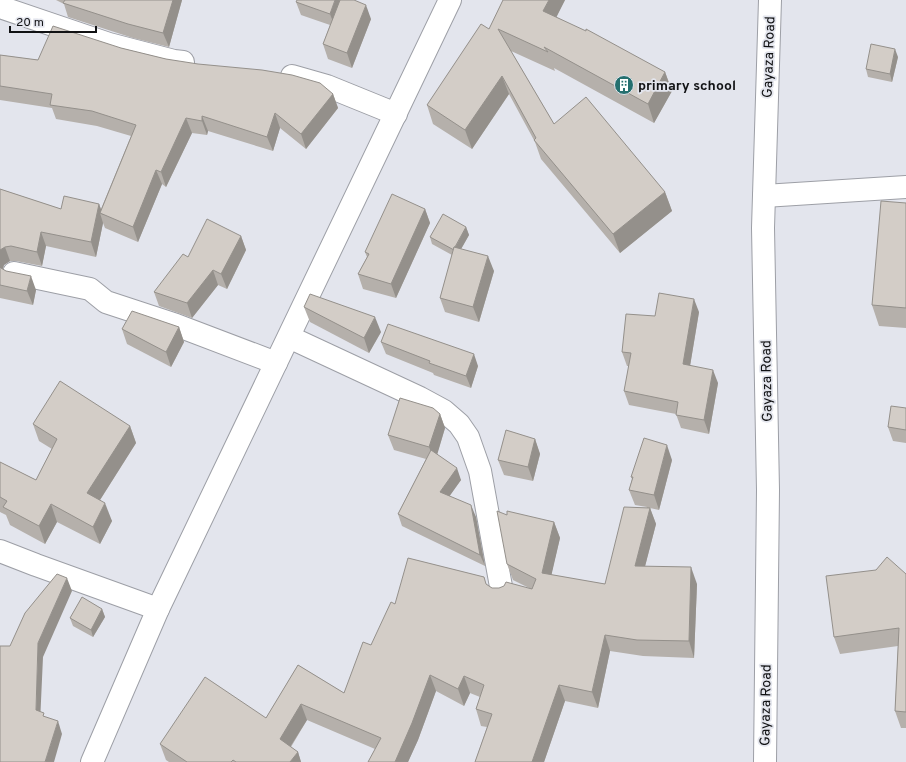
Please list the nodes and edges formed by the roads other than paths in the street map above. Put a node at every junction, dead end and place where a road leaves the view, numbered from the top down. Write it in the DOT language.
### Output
graph roads {
  1 [pos="450,0"];
  2 [pos="770,0"];
  3 [pos="0,7"];
  4 [pos="201,65"];
  5 [pos="274,73"];
  6 [pos="396,114"];
  7 [pos="906,187"];
  8 [pos="764,196"];
  9 [pos="14,272"];
  10 [pos="288,337"];
  11 [pos="276,363"];
  12 [pos="0,551"];
  13 [pos="502,592"];
  14 [pos="158,609"];
  15 [pos="92,762"];
  16 [pos="764,762"];
  1 -- 6 [label="street"];
  2 -- 8 [label="street, Gayaza Road"];
  3 -- 4 [label="street"];
  5 -- 6 [label="street"];
  6 -- 10 [label="street"];
  7 -- 8 [label="street"];
  8 -- 16 [label="street, Gayaza Road"];
  9 -- 11 [label="street"];
  10 -- 11 [label="street"];
  10 -- 13 [label="street"];
  11 -- 14 [label="street"];
  12 -- 14 [label="street"];
  14 -- 15 [label="street"];
}
